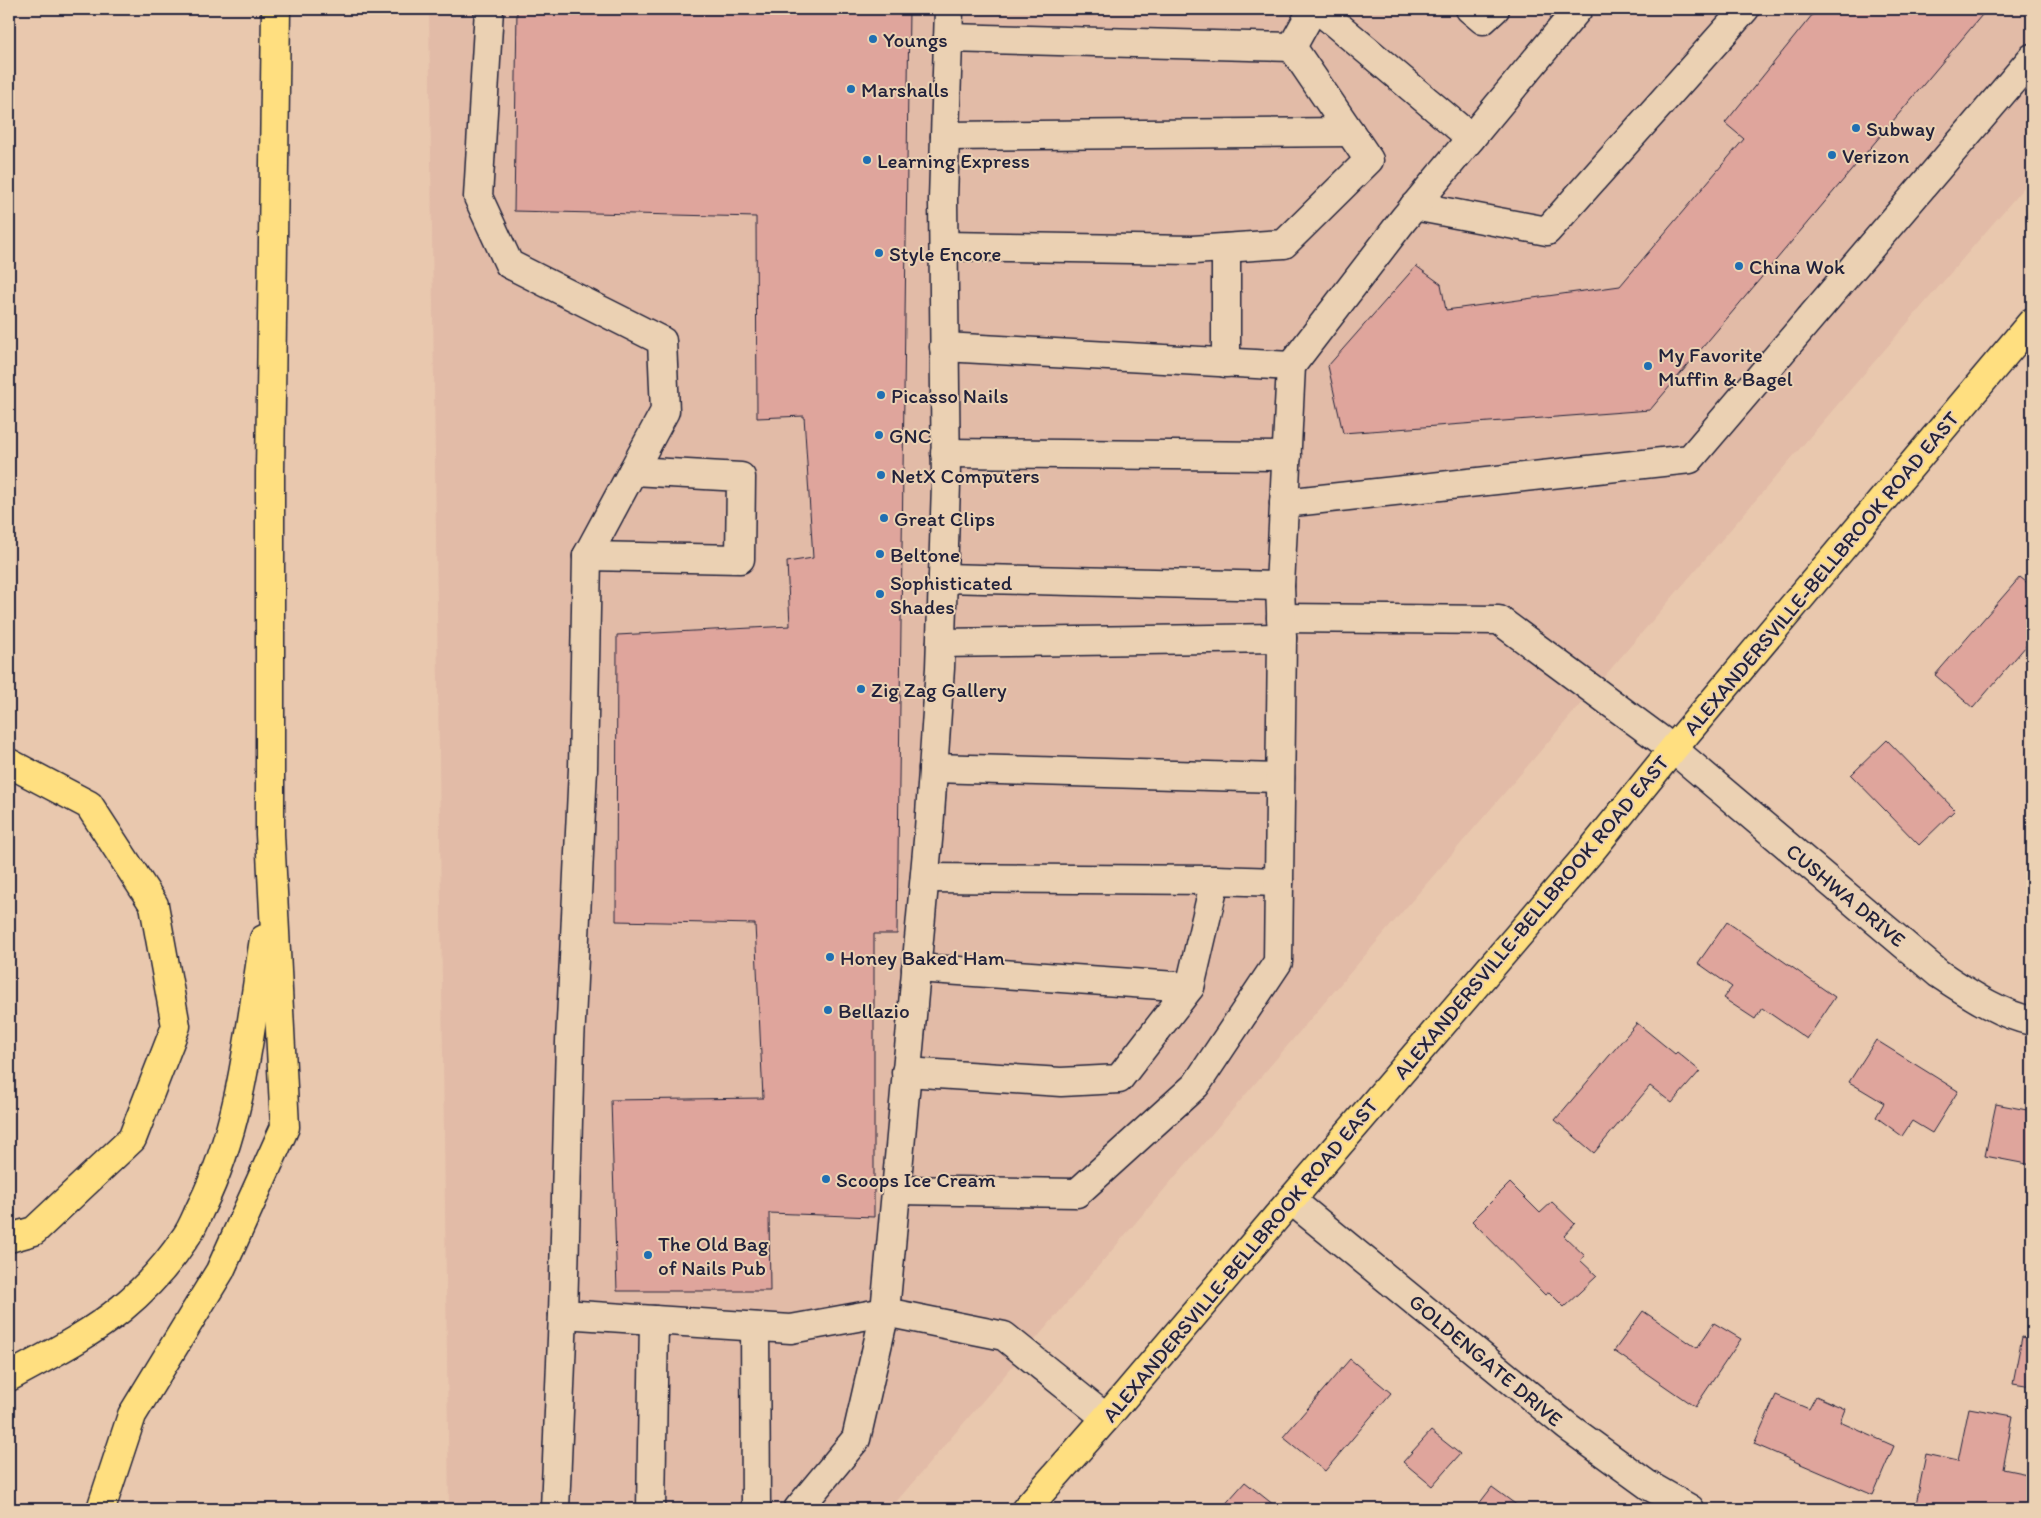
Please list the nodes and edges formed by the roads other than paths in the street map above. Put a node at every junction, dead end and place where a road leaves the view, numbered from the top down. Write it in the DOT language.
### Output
graph roads {
  1 [pos="276,9"];
  2 [pos="489,9"];
  3 [pos="949,9"];
  4 [pos="1314,9"];
  5 [pos="1318,9"];
  6 [pos="1470,9"];
  7 [pos="1495,9"];
  8 [pos="1578,9"];
  9 [pos="1745,9"];
  10 [pos="948,38"];
  11 [pos="1292,47"];
  12 [pos="2032,58"];
  13 [pos="1350,132"];
  14 [pos="945,136"];
  15 [pos="1471,138"];
  16 [pos="1414,206"];
  17 [pos="944,246"];
  18 [pos="1226,248"];
  19 [pos="2032,322"];
  20 [pos="944,347"];
  21 [pos="1226,363"];
  22 [pos="1291,366"];
  23 [pos="945,453"];
  24 [pos="1287,456"];
  25 [pos="633,471"];
  26 [pos="1284,504"];
  27 [pos="587,556"];
  28 [pos="943,578"];
  29 [pos="1280,586"];
  30 [pos="1282,628"];
  31 [pos="941,643"];
  32 [pos="1673,749"];
  33 [pos="9,763"];
  34 [pos="933,768"];
  35 [pos="1280,778"];
  36 [pos="925,878"];
  37 [pos="272,880"];
  38 [pos="1215,880"];
  39 [pos="1279,882"];
  40 [pos="916,968"];
  41 [pos="1190,987"];
  42 [pos="2032,1021"];
  43 [pos="906,1072"];
  44 [pos="896,1190"];
  45 [pos="1291,1200"];
  46 [pos="9,1238"];
  47 [pos="885,1312"];
  48 [pos="563,1314"];
  49 [pos="654,1320"];
  50 [pos="755,1327"];
  51 [pos="9,1377"];
  52 [pos="1106,1418"];
  53 [pos="101,1509"];
  54 [pos="555,1509"];
  55 [pos="651,1509"];
  56 [pos="756,1509"];
  57 [pos="798,1509"];
  58 [pos="1026,1509"];
  59 [pos="1690,1509"];
  1 -- 37 [label="main road"];
  2 -- 25 [label="street"];
  3 -- 10 [label="street"];
  4 -- 11 [label="street"];
  5 -- 15 [label="street"];
  6 -- 7 [label="street"];
  8 -- 15 [label="street"];
  9 -- 16 [label="street"];
  10 -- 11 [label="street"];
  10 -- 14 [label="street"];
  11 -- 13 [label="street"];
  12 -- 26 [label="street"];
  13 -- 14 [label="street"];
  13 -- 18 [label="street"];
  14 -- 17 [label="street"];
  15 -- 16 [label="street"];
  16 -- 22 [label="street"];
  17 -- 18 [label="street"];
  17 -- 20 [label="street"];
  18 -- 21 [label="street"];
  19 -- 32 [label="main road, ALEXANDERSVILLE-BELLBROOK ROAD EAST"];
  20 -- 21 [label="street"];
  20 -- 23 [label="street"];
  21 -- 22 [label="street"];
  22 -- 24 [label="street"];
  23 -- 24 [label="street"];
  23 -- 28 [label="street"];
  24 -- 26 [label="street"];
  25 -- 27 [label="street"];
  25 -- 27 [label="street"];
  26 -- 29 [label="street"];
  27 -- 48 [label="street"];
  28 -- 29 [label="street"];
  28 -- 31 [label="street"];
  29 -- 30 [label="street"];
  30 -- 31 [label="street, CUSHWA DRIVE"];
  30 -- 32 [label="street, CUSHWA DRIVE"];
  30 -- 35 [label="street"];
  31 -- 34 [label="street"];
  32 -- 42 [label="street, CUSHWA DRIVE"];
  32 -- 45 [label="main road, ALEXANDERSVILLE-BELLBROOK ROAD EAST"];
  33 -- 46 [label="main road"];
  34 -- 35 [label="street"];
  34 -- 36 [label="street"];
  35 -- 39 [label="street"];
  36 -- 38 [label="street"];
  36 -- 40 [label="street"];
  37 -- 51 [label="main road"];
  37 -- 53 [label="main road"];
  38 -- 39 [label="street"];
  38 -- 41 [label="street"];
  39 -- 44 [label="street"];
  40 -- 41 [label="street"];
  40 -- 43 [label="street"];
  41 -- 43 [label="street"];
  43 -- 44 [label="street"];
  44 -- 47 [label="street"];
  45 -- 52 [label="main road, ALEXANDERSVILLE-BELLBROOK ROAD EAST"];
  45 -- 59 [label="street, GOLDENGATE DRIVE"];
  47 -- 50 [label="street"];
  47 -- 52 [label="street"];
  47 -- 57 [label="street"];
  48 -- 49 [label="street"];
  48 -- 54 [label="street"];
  49 -- 50 [label="street"];
  49 -- 55 [label="street"];
  50 -- 56 [label="street"];
  52 -- 58 [label="main road, ALEXANDERSVILLE-BELLBROOK ROAD EAST"];
}
